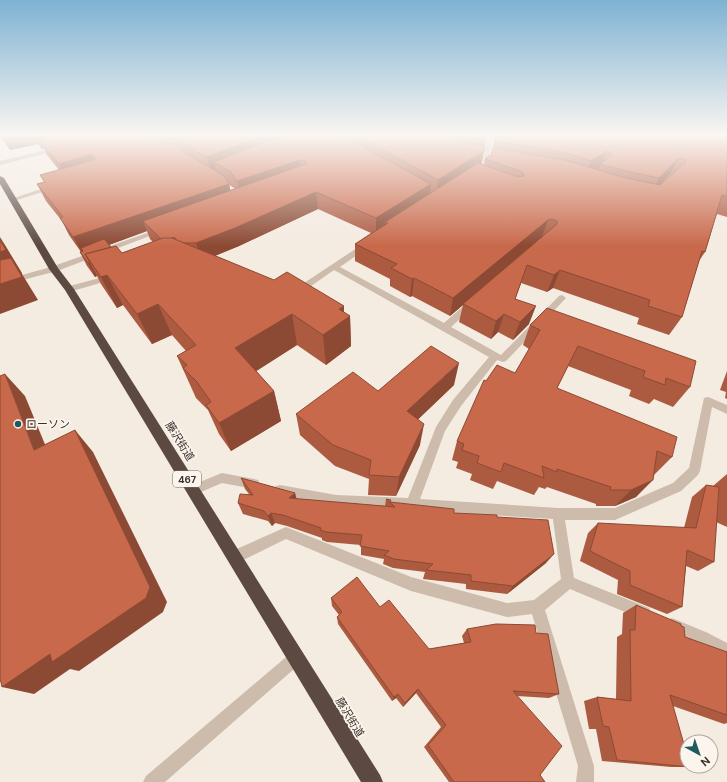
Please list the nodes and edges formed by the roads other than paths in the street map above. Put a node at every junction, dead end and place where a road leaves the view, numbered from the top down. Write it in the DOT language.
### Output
graph roads {
  1 [pos="0,178"];
  2 [pos="63,184"];
  3 [pos="14,199"];
  4 [pos="172,227"];
  5 [pos="372,242"];
  6 [pos="334,267"];
  7 [pos="54,269"];
  8 [pos="116,276"];
  9 [pos="0,284"];
  10 [pos="69,290"];
  11 [pos="291,296"];
  12 [pos="480,296"];
  13 [pos="562,298"];
  14 [pos="445,327"];
  15 [pos="495,356"];
  16 [pos="727,410"];
  17 [pos="194,490"];
  18 [pos="412,504"];
  19 [pos="558,514"];
  20 [pos="234,557"];
  21 [pos="568,582"];
  22 [pos="537,607"];
  23 [pos="727,651"];
  24 [pos="297,657"];
  25 [pos="152,782"];
  26 [pos="373,782"];
  27 [pos="585,782"];
  1 -- 3 [label="highway, 藤沢街道 / 467"];
  2 -- 3 [label="street"];
  3 -- 7 [label="highway, 藤沢街道 / 467"];
  4 -- 7 [label="street"];
  5 -- 6 [label="street"];
  6 -- 11 [label="street"];
  6 -- 14 [label="street"];
  7 -- 9 [label="street"];
  7 -- 10 [label="highway, 藤沢街道 / 467"];
  8 -- 10 [label="street"];
  10 -- 17 [label="highway, 藤沢街道 / 467"];
  12 -- 14 [label="street"];
  13 -- 15 [label="street"];
  14 -- 15 [label="street"];
  15 -- 18 [label="street"];
  16 -- 19 [label="street"];
  17 -- 18 [label="street"];
  17 -- 20 [label="highway, 藤沢街道 / 467"];
  18 -- 19 [label="street"];
  19 -- 21 [label="street"];
  20 -- 22 [label="street"];
  20 -- 24 [label="highway, 藤沢街道 / 467"];
  21 -- 22 [label="street"];
  21 -- 23 [label="street"];
  22 -- 27 [label="street"];
  24 -- 25 [label="street"];
  24 -- 26 [label="highway, 藤沢街道 / 467"];
}
